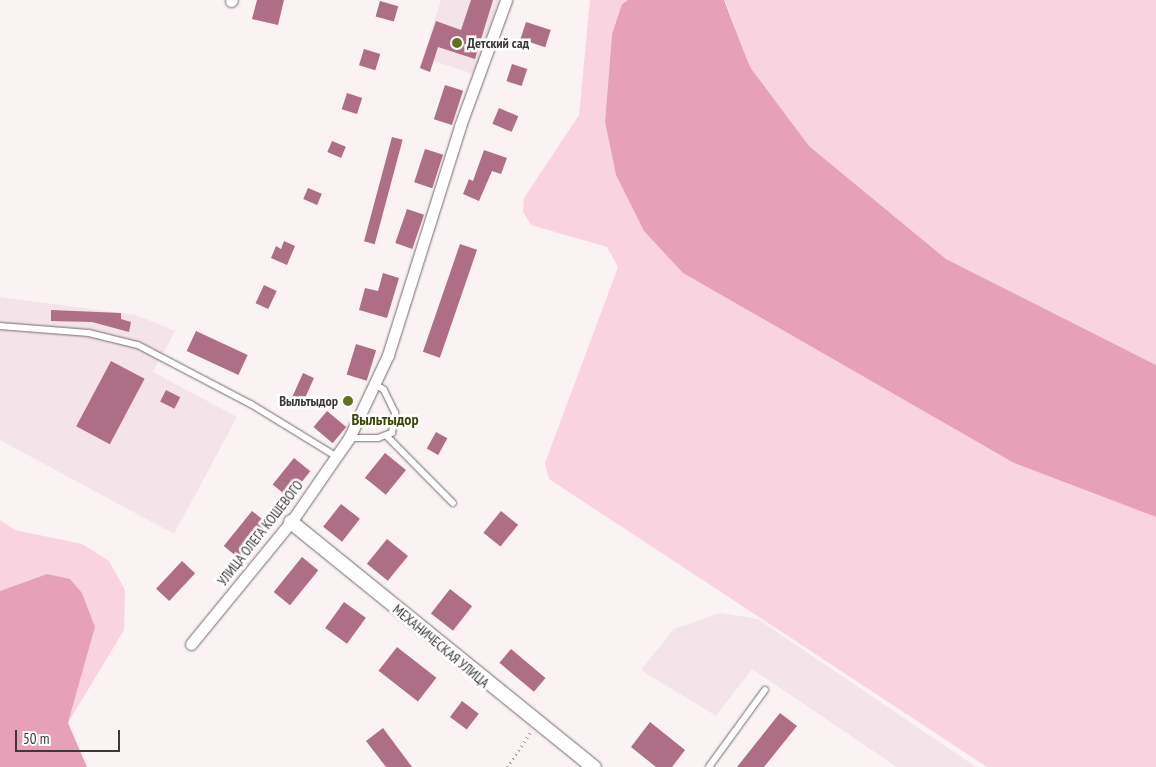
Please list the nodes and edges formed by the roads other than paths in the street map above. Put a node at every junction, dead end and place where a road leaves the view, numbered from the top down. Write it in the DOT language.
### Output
graph roads {
  1 [pos="506,0"];
  2 [pos="0,326"];
  3 [pos="375,384"];
  4 [pos="387,436"];
  5 [pos="349,438"];
  6 [pos="336,456"];
  7 [pos="454,503"];
  8 [pos="291,522"];
  9 [pos="191,644"];
  10 [pos="766,690"];
  11 [pos="594,767"];
  12 [pos="709,767"];
  1 -- 3 [label="street, УЛИЦА ОЛЕГА КОШЕВОГО"];
  2 -- 6 [label="lane"];
  3 -- 4 [label="lane"];
  3 -- 5 [label="street, УЛИЦА ОЛЕГА КОШЕВОГО"];
  4 -- 5 [label="lane"];
  4 -- 7 [label="lane"];
  5 -- 6 [label="street, УЛИЦА ОЛЕГА КОШЕВОГО"];
  6 -- 8 [label="street, УЛИЦА ОЛЕГА КОШЕВОГО"];
  8 -- 9 [label="street, УЛИЦА ОЛЕГА КОШЕВОГО"];
  8 -- 11 [label="street, МЕХАНИЧЕСКАЯ УЛИЦА"];
  10 -- 12 [label="lane"];
}
